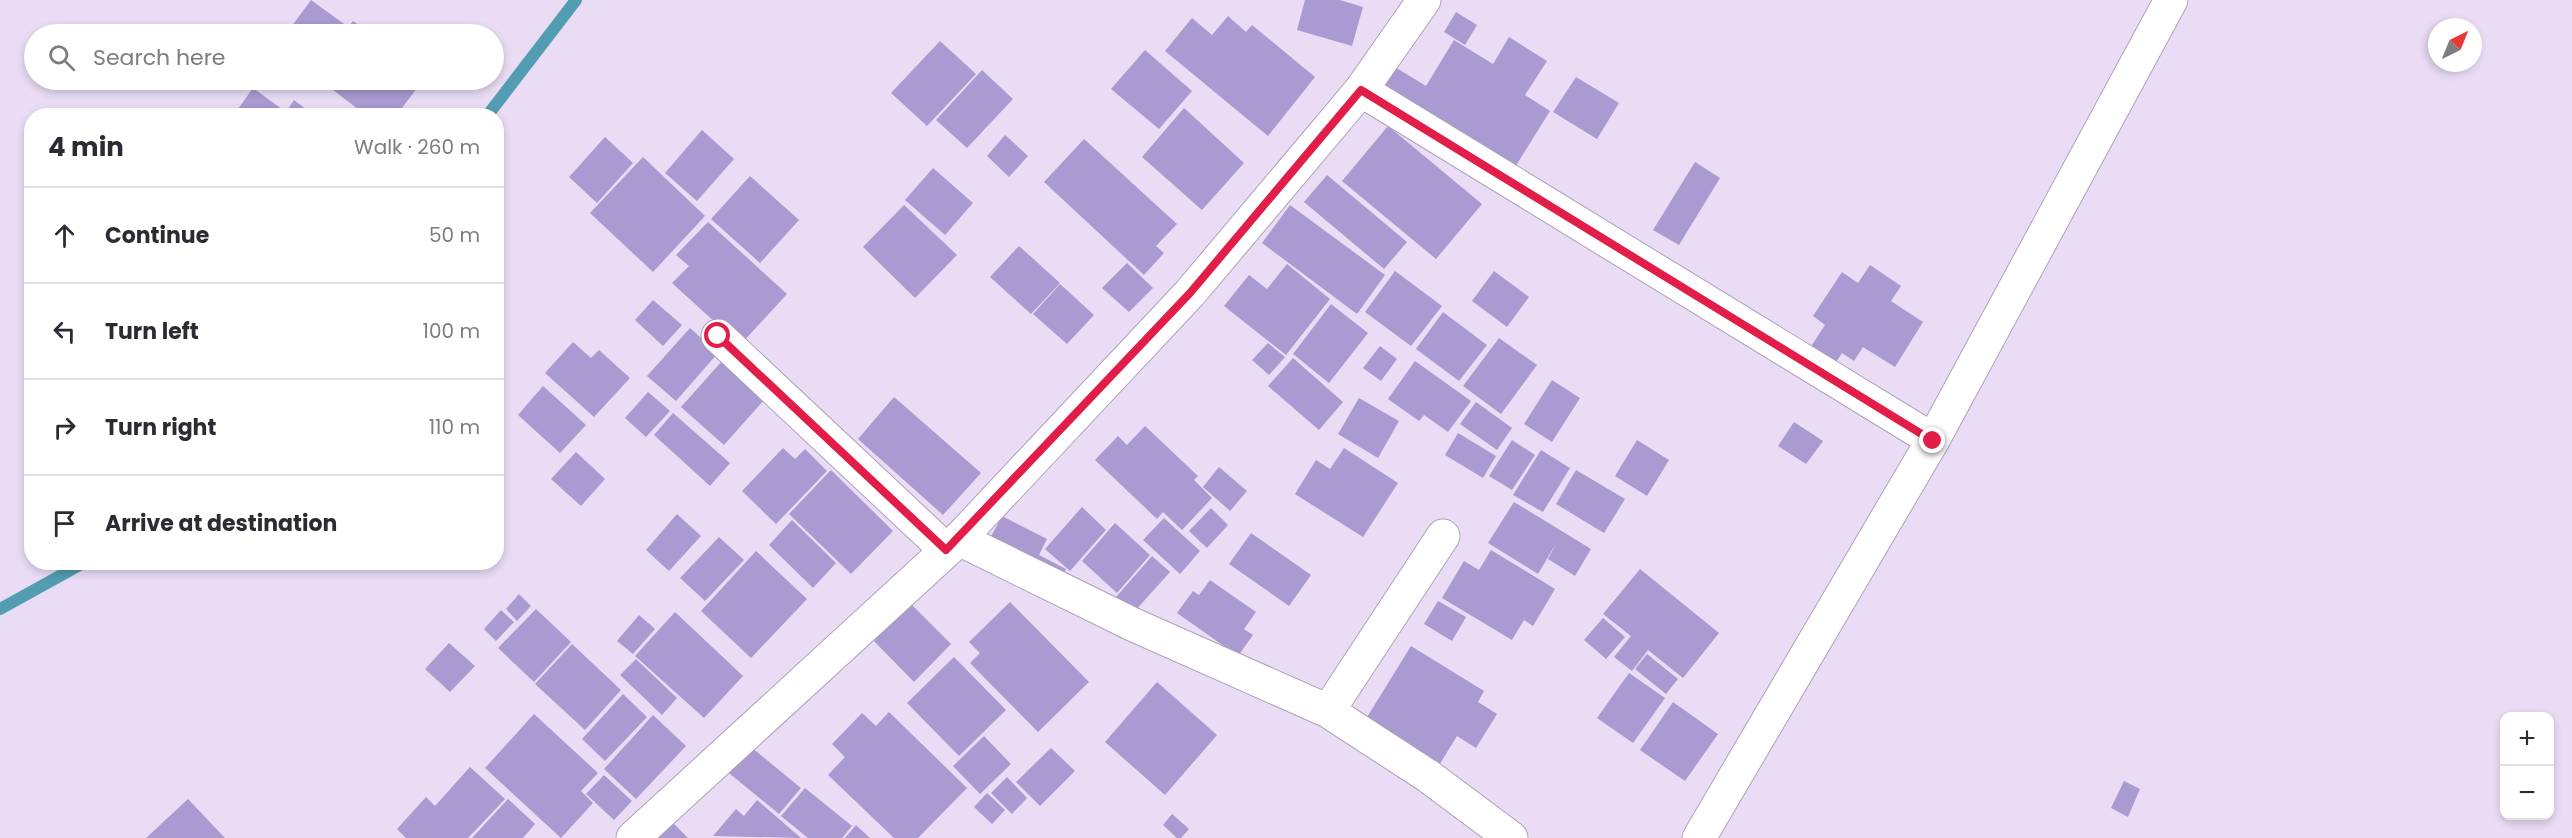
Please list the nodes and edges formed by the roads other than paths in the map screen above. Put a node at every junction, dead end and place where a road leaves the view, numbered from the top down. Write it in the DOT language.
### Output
graph roads {
  1 [pos="1424,0"];
  2 [pos="2171,0"];
  3 [pos="1361,90"];
  4 [pos="718,336"];
  5 [pos="1933,441"];
  6 [pos="1443,536"];
  7 [pos="953,544"];
  8 [pos="1328,711"];
  9 [pos="633,838"];
  10 [pos="1511,838"];
  11 [pos="1699,838"];
  1 -- 3 [label="street"];
  2 -- 5 [label="street"];
  3 -- 5 [label="street"];
  3 -- 7 [label="street"];
  4 -- 7 [label="street"];
  5 -- 11 [label="street"];
  6 -- 8 [label="street"];
  7 -- 8 [label="street"];
  7 -- 9 [label="street"];
  8 -- 10 [label="street"];
}
